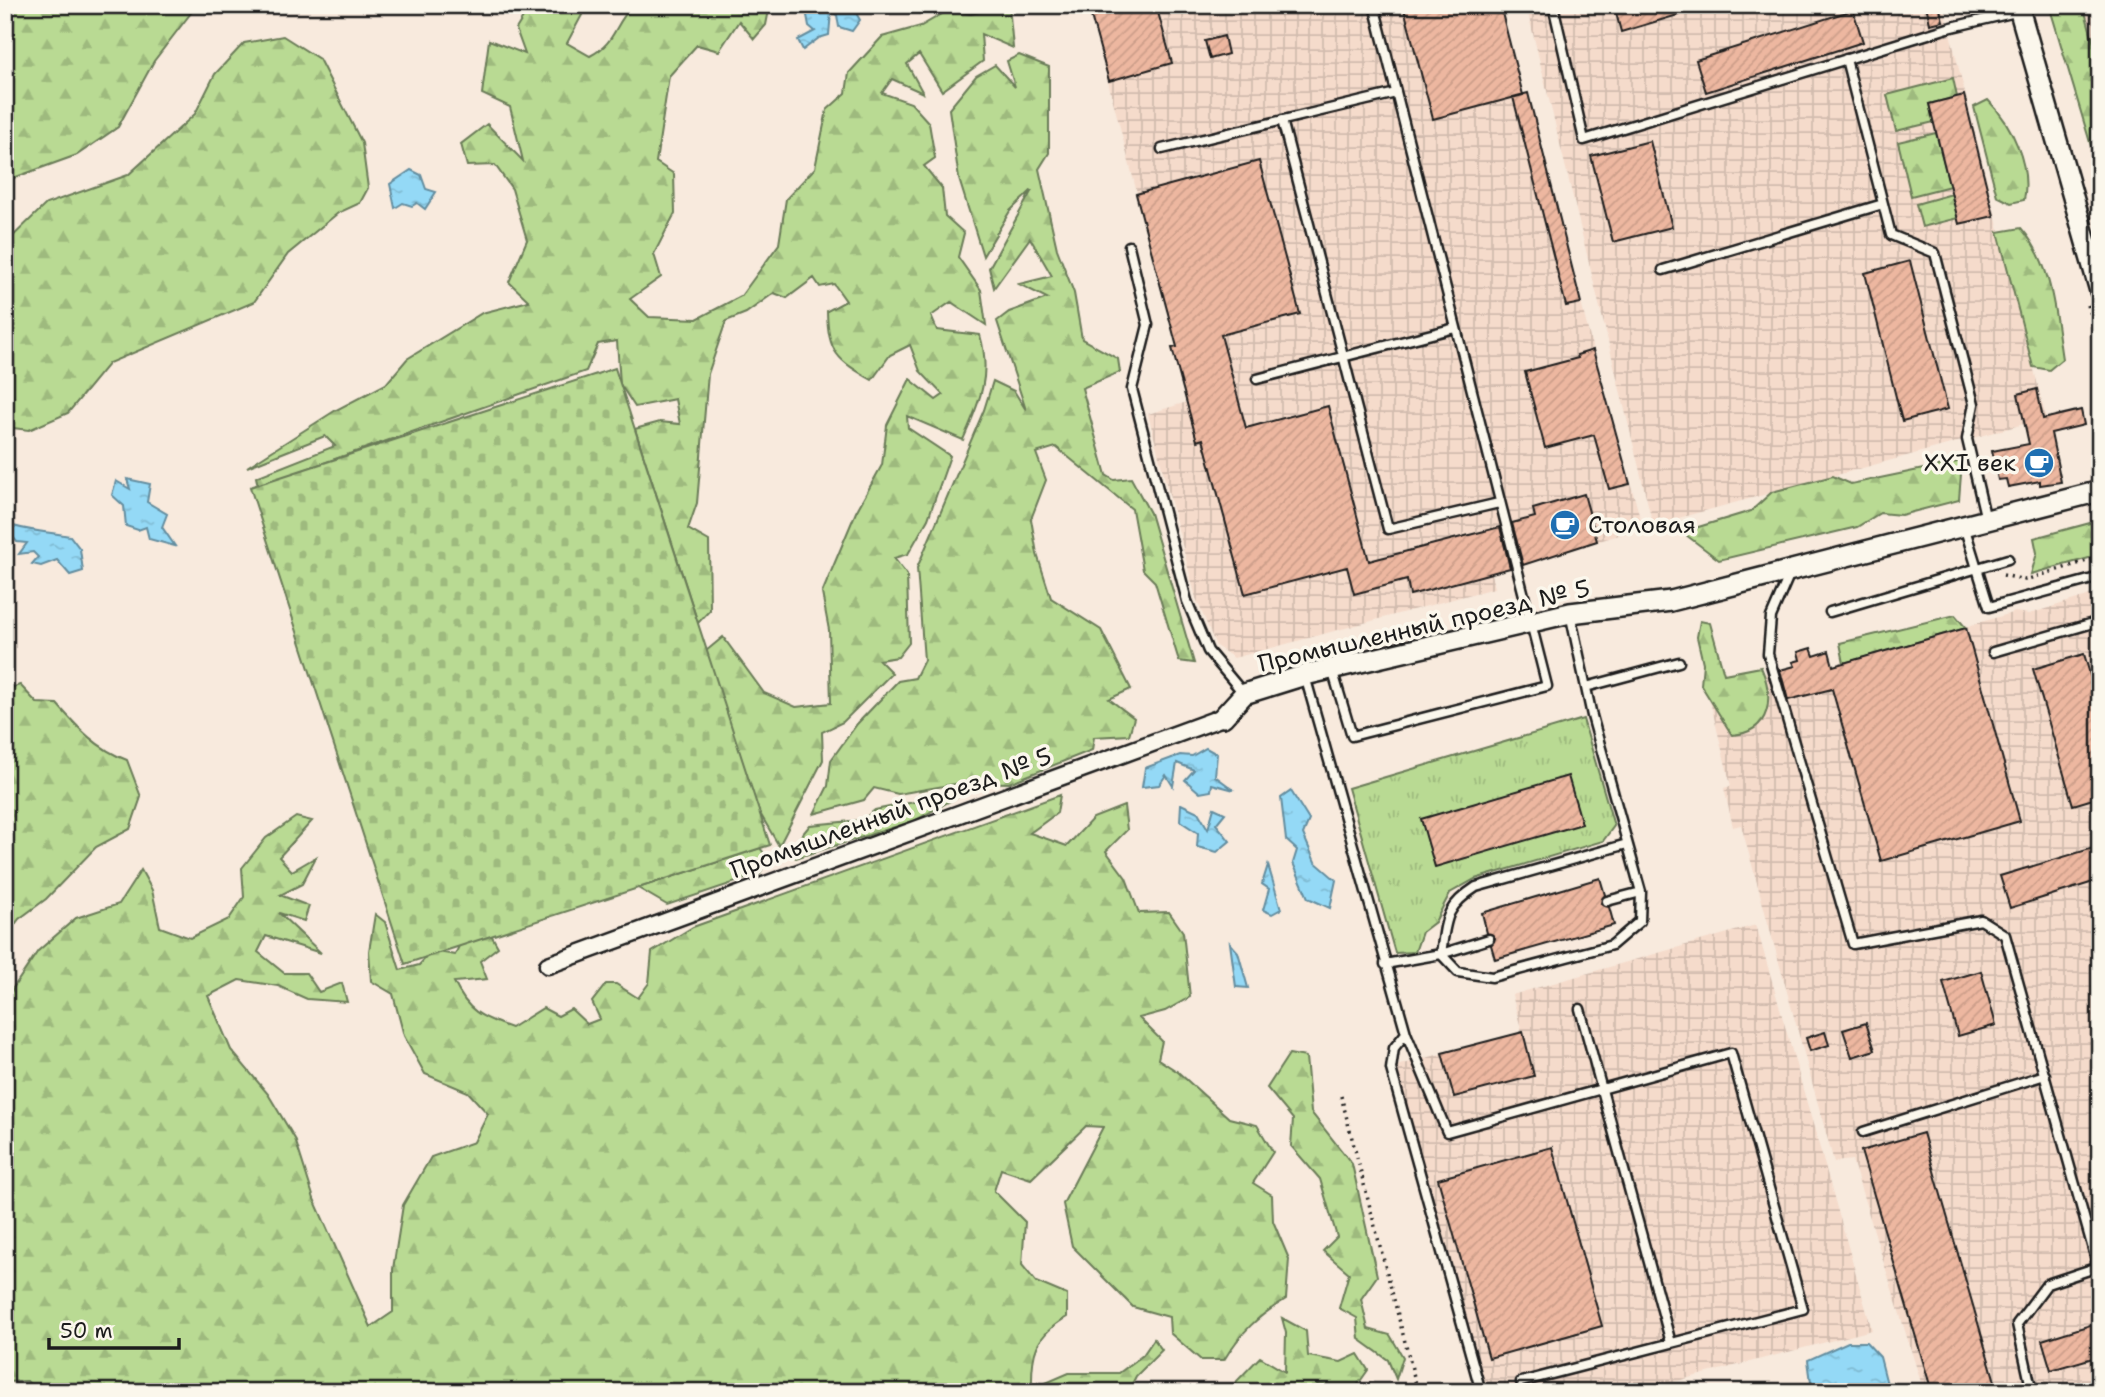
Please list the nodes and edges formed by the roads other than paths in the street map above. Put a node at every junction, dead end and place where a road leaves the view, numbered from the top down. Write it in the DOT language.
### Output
graph roads {
  1 [pos="1374,5"];
  2 [pos="1553,5"];
  3 [pos="2019,8"];
  4 [pos="1846,59"];
  5 [pos="1396,93"];
  6 [pos="1282,120"];
  7 [pos="1162,149"];
  8 [pos="1883,204"];
  9 [pos="1129,246"];
  10 [pos="1663,270"];
  11 [pos="2100,291"];
  12 [pos="1455,328"];
  13 [pos="1343,356"];
  14 [pos="1257,379"];
  15 [pos="2100,491"];
  16 [pos="1499,502"];
  17 [pos="1986,520"];
  18 [pos="1964,526"];
  19 [pos="2008,559"];
  20 [pos="1977,568"];
  21 [pos="1791,570"];
  22 [pos="2100,576"];
  23 [pos="1830,612"];
  24 [pos="1570,613"];
  25 [pos="2100,621"];
  26 [pos="1530,622"];
  27 [pos="1993,652"];
  28 [pos="1679,662"];
  29 [pos="1332,669"];
  30 [pos="1305,675"];
  31 [pos="1586,687"];
  32 [pos="1244,694"];
  33 [pos="1223,718"];
  34 [pos="1628,844"];
  35 [pos="1641,892"];
  36 [pos="1607,901"];
  37 [pos="1489,939"];
  38 [pos="1441,954"];
  39 [pos="1385,964"];
  40 [pos="548,965"];
  41 [pos="1580,1009"];
  42 [pos="1406,1033"];
  43 [pos="2045,1075"];
  44 [pos="1602,1089"];
  45 [pos="1863,1132"];
  46 [pos="1671,1343"];
  47 [pos="1521,1382"];
  48 [pos="1481,1392"];
  49 [pos="2032,1392"];
  1 -- 5 [label="lane"];
  2 -- 4 [label="lane"];
  3 -- 4 [label="lane"];
  3 -- 11 [label="street"];
  4 -- 8 [label="lane"];
  5 -- 6 [label="lane"];
  5 -- 12 [label="lane"];
  6 -- 7 [label="lane"];
  6 -- 13 [label="lane"];
  8 -- 10 [label="lane"];
  8 -- 17 [label="lane"];
  9 -- 32 [label="lane"];
  12 -- 13 [label="lane"];
  12 -- 16 [label="lane"];
  13 -- 14 [label="lane"];
  13 -- 16 [label="lane"];
  15 -- 17 [label="street, Промышленный проезд № 5"];
  16 -- 26 [label="lane"];
  17 -- 18 [label="street, Промышленный проезд № 5"];
  18 -- 20 [label="lane"];
  18 -- 21 [label="street, Промышленный проезд № 5"];
  19 -- 20 [label="lane"];
  20 -- 22 [label="lane"];
  20 -- 23 [label="lane"];
  21 -- 24 [label="street, Промышленный проезд № 5"];
  21 -- 43 [label="lane"];
  24 -- 26 [label="street, Промышленный проезд № 5"];
  24 -- 31 [label="lane"];
  25 -- 27 [label="lane"];
  26 -- 29 [label="street, Промышленный проезд № 5"];
  26 -- 29 [label="lane"];
  28 -- 31 [label="lane"];
  29 -- 30 [label="street, Промышленный проезд № 5"];
  30 -- 32 [label="street, Промышленный проезд № 5"];
  30 -- 39 [label="lane"];
  31 -- 34 [label="lane"];
  32 -- 33 [label="street, Промышленный проезд № 5"];
  33 -- 40 [label="street, Промышленный проезд № 5"];
  34 -- 35 [label="lane"];
  34 -- 38 [label="lane"];
  35 -- 36 [label="lane"];
  35 -- 38 [label="lane"];
  37 -- 38 [label="lane"];
  38 -- 39 [label="lane"];
  39 -- 42 [label="lane"];
  41 -- 44 [label="lane"];
  42 -- 44 [label="lane"];
  42 -- 48 [label="lane"];
  43 -- 45 [label="lane"];
  43 -- 49 [label="lane"];
  44 -- 46 [label="lane"];
  44 -- 46 [label="lane"];
  46 -- 47 [label="lane"];
}
